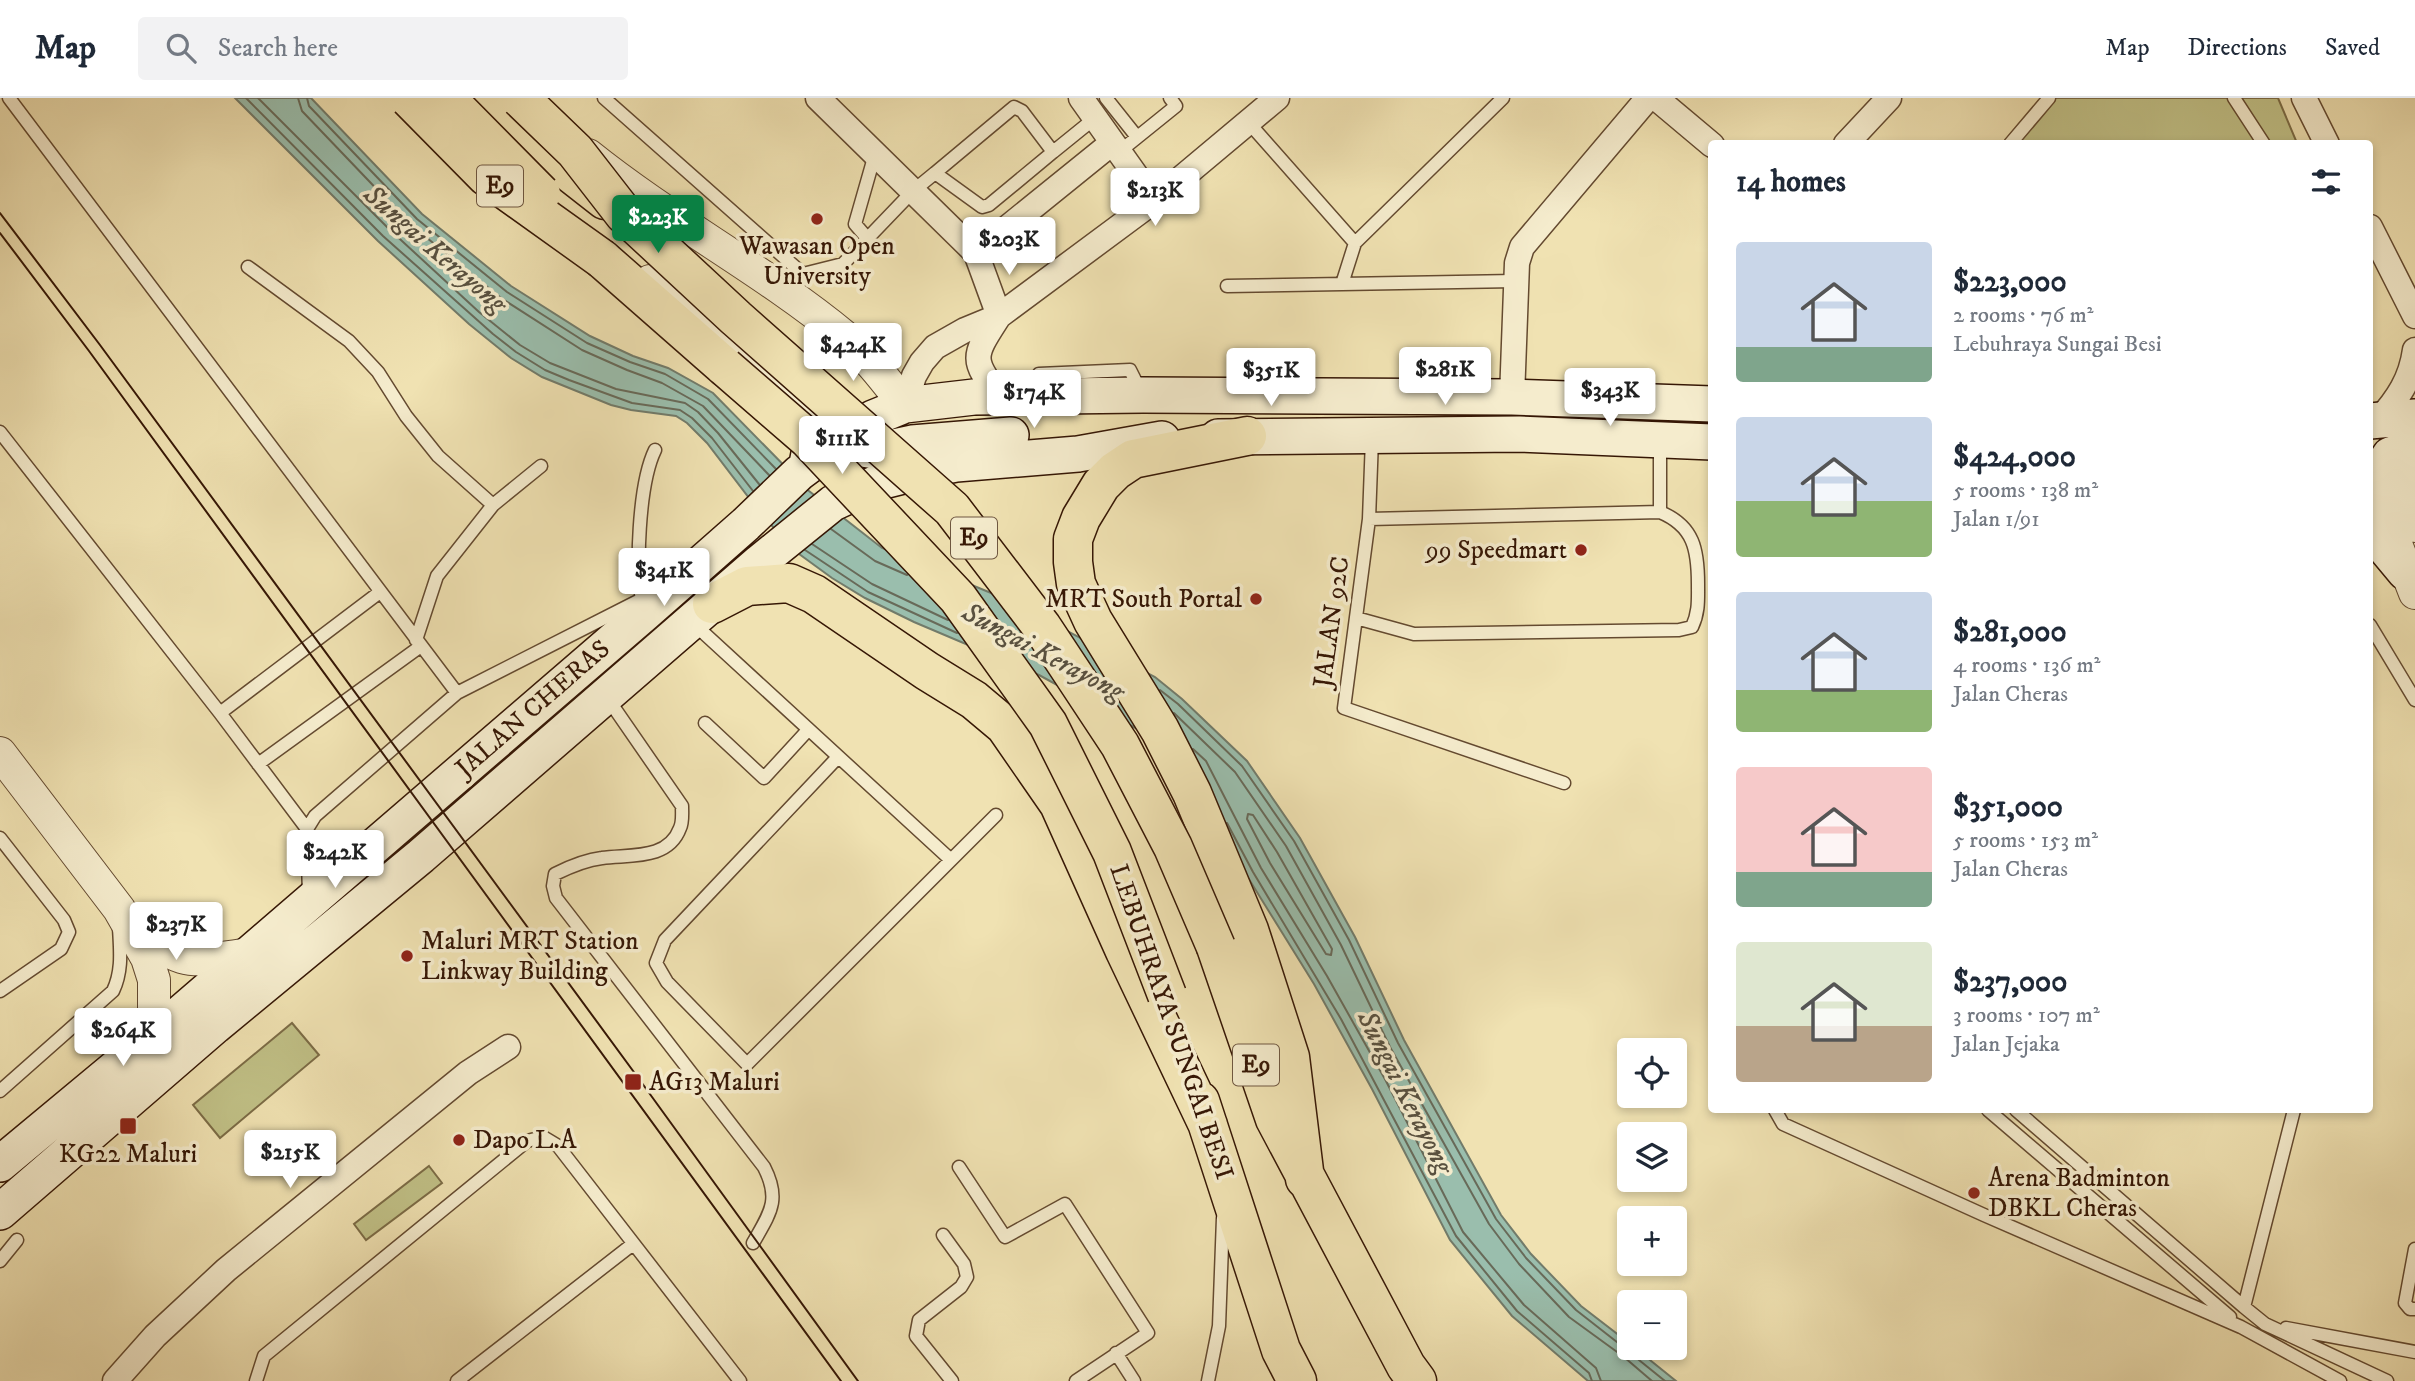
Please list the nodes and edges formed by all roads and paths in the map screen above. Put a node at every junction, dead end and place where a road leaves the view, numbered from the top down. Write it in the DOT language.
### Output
graph roads {
  1 [pos="9,98"];
  2 [pos="397,98"];
  3 [pos="409,98"];
  4 [pos="484,98"];
  5 [pos="518,98"];
  6 [pos="604,98"];
  7 [pos="818,98"];
  8 [pos="1081,98"];
  9 [pos="1170,98"];
  10 [pos="1277,98"];
  11 [pos="1503,98"];
  12 [pos="1647,98"];
  13 [pos="1656,98"];
  14 [pos="1889,98"];
  15 [pos="2049,98"];
  16 [pos="2234,98"];
  17 [pos="2304,98"];
  18 [pos="1101,108"];
  19 [pos="443,110"];
  20 [pos="1249,123"];
  21 [pos="1850,140"];
  22 [pos="2013,140"];
  23 [pos="2261,140"];
  24 [pos="2325,140"];
  25 [pos="1708,142"];
  26 [pos="1123,144"];
  27 [pos="1054,152"];
  28 [pos="875,154"];
  29 [pos="935,173"];
  30 [pos="912,191"];
  31 [pos="1154,201"];
  32 [pos="624,214"];
  33 [pos="2373,233"];
  34 [pos="867,238"];
  35 [pos="1355,243"];
  36 [pos="976,253"];
  37 [pos="602,259"];
  38 [pos="248,267"];
  39 [pos="1516,281"];
  40 [pos="1342,284"];
  41 [pos="1227,286"];
  42 [pos="999,316"];
  43 [pos="2415,316"];
  44 [pos="2415,350"];
  45 [pos="1016,396"];
  46 [pos="1511,397"];
  47 [pos="905,405"];
  48 [pos="1703,407"];
  49 [pos="810,410"];
  50 [pos="2415,417"];
  51 [pos="2374,421"];
  52 [pos="0,432"];
  53 [pos="1372,435"];
  54 [pos="1247,436"];
  55 [pos="843,440"];
  56 [pos="1692,440"];
  57 [pos="2415,447"];
  58 [pos="655,450"];
  59 [pos="909,458"];
  60 [pos="541,466"];
  61 [pos="803,470"];
  62 [pos="2384,474"];
  63 [pos="493,505"];
  64 [pos="1660,512"];
  65 [pos="1369,519"];
  66 [pos="2415,526"];
  67 [pos="2373,534"];
  68 [pos="2410,582"];
  69 [pos="380,592"];
  70 [pos="643,606"];
  71 [pos="702,613"];
  72 [pos="1356,618"];
  73 [pos="2373,630"];
  74 [pos="419,643"];
  75 [pos="457,693"];
  76 [pos="606,696"];
  77 [pos="2415,700"];
  78 [pos="220,713"];
  79 [pos="705,723"];
  80 [pos="808,730"];
  81 [pos="1,756"];
  82 [pos="838,757"];
  83 [pos="258,764"];
  84 [pos="1564,783"];
  85 [pos="996,815"];
  86 [pos="307,829"];
  87 [pos="0,838"];
  88 [pos="951,860"];
  89 [pos="309,902"];
  90 [pos="119,909"];
  91 [pos="1232,939"];
  92 [pos="245,955"];
  93 [pos="0,991"];
  94 [pos="154,1036"];
  95 [pos="508,1047"];
  96 [pos="0,1091"];
  97 [pos="1777,1113"];
  98 [pos="1991,1113"];
  99 [pos="2019,1113"];
  100 [pos="2293,1113"];
  101 [pos="1208,1125"];
  102 [pos="0,1164"];
  103 [pos="959,1167"];
  104 [pos="1224,1178"];
  105 [pos="8,1226"];
  106 [pos="943,1234"];
  107 [pos="753,1243"];
  108 [pos="633,1244"];
  109 [pos="2415,1249"];
  110 [pos="0,1261"];
  111 [pos="2244,1307"];
  112 [pos="2415,1309"];
  113 [pos="2266,1324"];
  114 [pos="2241,1327"];
  115 [pos="1116,1353"];
  116 [pos="2415,1353"];
  117 [pos="115,1381"];
  118 [pos="256,1381"];
  119 [pos="457,1381"];
  120 [pos="740,1381"];
  121 [pos="952,1381"];
  122 [pos="1076,1381"];
  123 [pos="1134,1381"];
  124 [pos="1208,1381"];
  125 [pos="1297,1381"];
  126 [pos="1417,1381"];
  127 [pos="2340,1381"];
  128 [pos="2387,1381"];
  1 -- 69 [label="lane"];
  2 -- 19 [label="street"];
  3 -- 37 [label="highway, LEBUHRAYA SUNGAI BESI / E9, bridge"];
  4 -- 32 [label="highway, E9, bridge"];
  5 -- 32 [label="highway, E9, bridge"];
  5 -- 47 [label="street"];
  6 -- 34 [label="lane"];
  7 -- 28 [label="street"];
  8 -- 18 [label="street"];
  9 -- 26 [label="lane"];
  10 -- 20 [label="street"];
  11 -- 35 [label="lane"];
  12 -- 39 [label="street"];
  13 -- 25 [label="street"];
  14 -- 21 [label="street"];
  15 -- 22 [label="lane"];
  16 -- 23 [label="lane"];
  17 -- 24 [label="street"];
  18 -- 26 [label="street"];
  18 -- 27 [label="lane"];
  19 -- 37 [label="highway, E9, bridge"];
  19 -- 49 [label="street"];
  20 -- 31 [label="street"];
  20 -- 35 [label="lane"];
  26 -- 31 [label="street"];
  26 -- 36 [label="street"];
  27 -- 29 [label="lane"];
  27 -- 29 [label="lane"];
  28 -- 30 [label="street"];
  28 -- 34 [label="lane"];
  29 -- 30 [label="lane"];
  30 -- 34 [label="lane"];
  30 -- 36 [label="street"];
  31 -- 42 [label="street"];
  32 -- 91 [label="highway, E9, bridge"];
  33 -- 43 [label="street"];
  35 -- 40 [label="lane"];
  36 -- 42 [label="street"];
  37 -- 101 [label="highway, LEBUHRAYA SUNGAI BESI / E9, bridge"];
  38 -- 63 [label="lane"];
  39 -- 40 [label="lane"];
  39 -- 46 [label="street"];
  40 -- 41 [label="lane"];
  42 -- 45 [label="street"];
  42 -- 47 [label="street"];
  44 -- 51 [label="street"];
  45 -- 46 [label="main road, JALAN CHERAS"];
  45 -- 47 [label="main road, JALAN CHERAS"];
  46 -- 48 [label="main road, JALAN CHERAS"];
  47 -- 55 [label="main road, JALAN CHERAS"];
  47 -- 59 [label="main road"];
  49 -- 55 [label="street"];
  49 -- 61 [label="main road"];
  50 -- 51 [label="main road"];
  52 -- 78 [label="lane"];
  53 -- 54 [label="main road"];
  53 -- 56 [label="main road"];
  53 -- 65 [label="lane, JALAN 92C"];
  54 -- 59 [label="main road"];
  54 -- 91 [label="highway"];
  55 -- 59 [label="main road"];
  55 -- 61 [label="main road, JALAN CHERAS"];
  56 -- 64 [label="lane"];
  57 -- 62 [label="main road"];
  58 -- 70 [label="lane"];
  59 -- 71 [label="main road, JALAN CHERAS"];
  60 -- 63 [label="lane"];
  61 -- 70 [label="main road, JALAN CHERAS"];
  62 -- 66 [label="street"];
  62 -- 68 [label="street"];
  63 -- 74 [label="lane"];
  64 -- 65 [label="lane"];
  64 -- 72 [label="lane"];
  65 -- 72 [label="lane, JALAN 92C"];
  67 -- 68 [label="main road"];
  69 -- 74 [label="lane"];
  69 -- 78 [label="lane"];
  70 -- 75 [label="lane"];
  70 -- 89 [label="main road, JALAN CHERAS"];
  71 -- 76 [label="main road, JALAN CHERAS"];
  71 -- 80 [label="lane"];
  71 -- 101 [label="highway"];
  72 -- 84 [label="lane, JALAN 92C"];
  73 -- 77 [label="lane"];
  74 -- 75 [label="lane"];
  74 -- 83 [label="lane"];
  75 -- 86 [label="lane"];
  76 -- 105 [label="main road, JALAN CHERAS"];
  76 -- 107 [label="lane"];
  78 -- 83 [label="lane"];
  79 -- 80 [label="lane"];
  80 -- 82 [label="lane"];
  81 -- 90 [label="street"];
  82 -- 88 [label="lane"];
  82 -- 88 [label="lane"];
  83 -- 86 [label="lane"];
  85 -- 88 [label="lane"];
  86 -- 89 [label="lane"];
  87 -- 93 [label="lane"];
  89 -- 92 [label="main road, JALAN CHERAS"];
  90 -- 92 [label="street"];
  90 -- 94 [label="street"];
  90 -- 96 [label="lane"];
  91 -- 126 [label="highway, E9"];
  92 -- 94 [label="main road, JALAN CHERAS"];
  94 -- 102 [label="main road, JALAN CHERAS"];
  95 -- 117 [label="street"];
  97 -- 114 [label="lane"];
  98 -- 114 [label="lane"];
  99 -- 111 [label="lane"];
  100 -- 111 [label="lane"];
  101 -- 104 [label="highway, LEBUHRAYA SUNGAI BESI / E9"];
  103 -- 115 [label="lane"];
  104 -- 124 [label="lane"];
  104 -- 125 [label="highway, LEBUHRAYA SUNGAI BESI / E9"];
  105 -- 110 [label="lane"];
  106 -- 121 [label="lane"];
  108 -- 118 [label="lane"];
  108 -- 119 [label="lane"];
  108 -- 120 [label="lane"];
  109 -- 112 [label="lane"];
  111 -- 113 [label="lane"];
  113 -- 116 [label="lane"];
  113 -- 128 [label="lane"];
  114 -- 127 [label="lane"];
  115 -- 122 [label="lane"];
  115 -- 123 [label="lane"];
}
